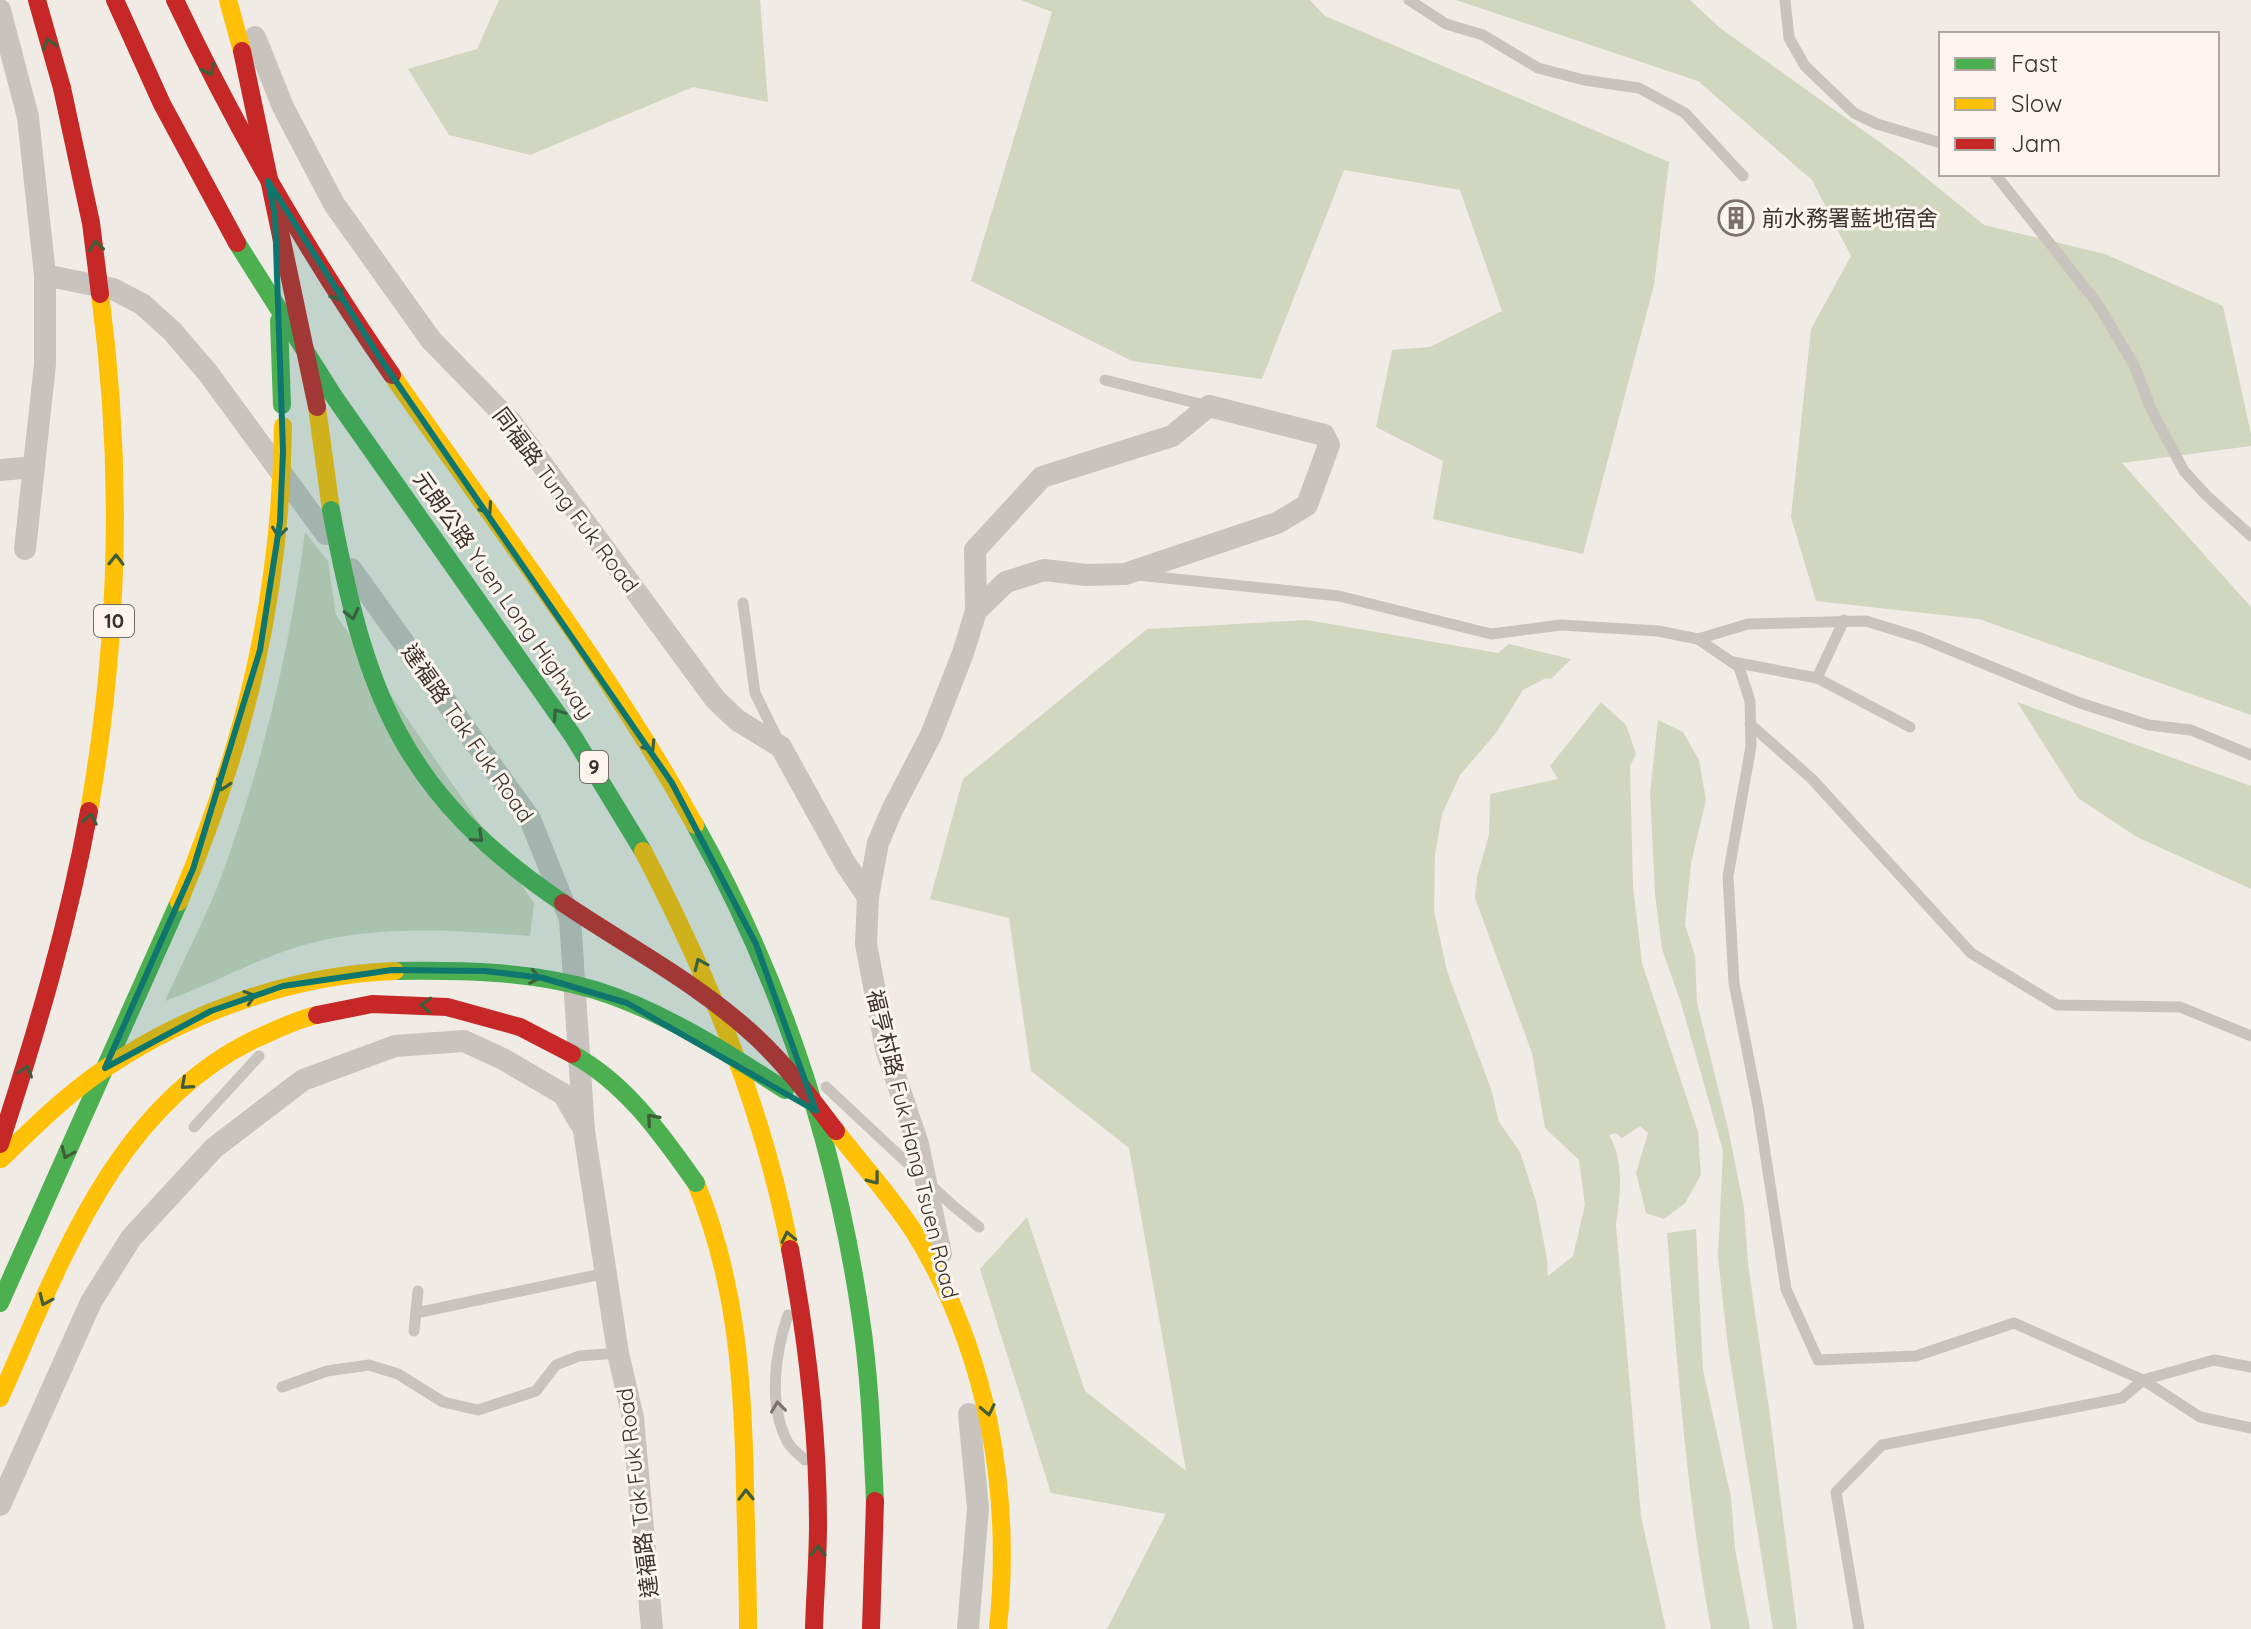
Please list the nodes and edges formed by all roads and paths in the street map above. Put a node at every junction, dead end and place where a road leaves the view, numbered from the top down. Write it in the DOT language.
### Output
graph roads {
  1 [pos="37,0"];
  2 [pos="115,0"];
  3 [pos="175,0"];
  4 [pos="228,0"];
  5 [pos="241,0"];
  6 [pos="1409,0"];
  7 [pos="1785,0"];
  8 [pos="0,13"];
  9 [pos="1939,142"];
  10 [pos="1743,176"];
  11 [pos="1997,176"];
  12 [pos="275,216"];
  13 [pos="45,275"];
  14 [pos="1105,380"];
  15 [pos="1209,406"];
  16 [pos="34,467"];
  17 [pos="0,470"];
  18 [pos="2251,536"];
  19 [pos="32,540"];
  20 [pos="1125,574"];
  21 [pos="743,603"];
  22 [pos="976,611"];
  23 [pos="1844,620"];
  24 [pos="1698,639"];
  25 [pos="1731,661"];
  26 [pos="1817,678"];
  27 [pos="1750,724"];
  28 [pos="1910,727"];
  29 [pos="781,747"];
  30 [pos="2251,755"];
  31 [pos="868,897"];
  32 [pos="682,979"];
  33 [pos="293,1022"];
  34 [pos="2251,1036"];
  35 [pos="826,1117"];
  36 [pos="194,1127"];
  37 [pos="584,1131"];
  38 [pos="0,1144"];
  39 [pos="0,1160"];
  40 [pos="979,1227"];
  41 [pos="606,1273"];
  42 [pos="798,1284"];
  43 [pos="418,1291"];
  44 [pos="0,1303"];
  45 [pos="416,1313"];
  46 [pos="414,1331"];
  47 [pos="618,1353"];
  48 [pos="2251,1367"];
  49 [pos="2143,1380"];
  50 [pos="282,1387"];
  51 [pos="0,1398"];
  52 [pos="2251,1428"];
  53 [pos="816,1472"];
  54 [pos="0,1505"];
  55 [pos="652,1629"];
  56 [pos="748,1629"];
  57 [pos="814,1629"];
  58 [pos="871,1629"];
  59 [pos="968,1629"];
  60 [pos="998,1629"];
  61 [pos="1859,1629"];
  38 -- 1 [label="highway, 10, one-way, bridge"];
  42 -- 2 [label="highway, 元朗公路 Yuen Long Highway / 9, one-way"];
  3 -- 58 [label="highway, 元朗公路 Yuen Long Highway, one-way"];
  4 -- 12 [label="highway, bridge"];
  5 -- 29 [label="street, 同福路 Tung Fuk Road"];
  6 -- 10 [label="lane"];
  7 -- 9 [label="lane"];
  8 -- 13 [label="street"];
  11 -- 18 [label="lane"];
  12 -- 32 [label="highway, one-way, bridge"];
  12 -- 44 [label="highway, one-way, bridge"];
  13 -- 16 [label="street"];
  13 -- 37 [label="street, 達福路 Tak Fuk Road"];
  14 -- 15 [label="lane"];
  15 -- 20 [label="street"];
  15 -- 22 [label="street"];
  16 -- 17 [label="street"];
  16 -- 19 [label="street"];
  20 -- 22 [label="street"];
  20 -- 24 [label="lane"];
  21 -- 29 [label="lane"];
  22 -- 31 [label="street, 福亨村路 Fuk Hang Tsuen Road"];
  23 -- 24 [label="lane"];
  23 -- 26 [label="lane"];
  23 -- 30 [label="lane"];
  24 -- 25 [label="lane"];
  25 -- 26 [label="lane"];
  25 -- 27 [label="lane"];
  26 -- 28 [label="lane"];
  27 -- 34 [label="lane"];
  27 -- 49 [label="lane"];
  29 -- 31 [label="street, 同福路 Tung Fuk Road"];
  31 -- 59 [label="street, 福亨村路 Fuk Hang Tsuen Road"];
  32 -- 35 [label="highway, bridge"];
  32 -- 40 [label="lane, bridge"];
  33 -- 36 [label="lane"];
  33 -- 51 [label="highway, one-way, bridge"];
  56 -- 33 [label="highway, one-way, bridge"];
  39 -- 35 [label="highway, one-way, bridge"];
  35 -- 60 [label="highway, one-way, bridge"];
  37 -- 41 [label="street, 達福路 Tak Fuk Road"];
  37 -- 54 [label="street"];
  41 -- 45 [label="lane"];
  41 -- 47 [label="street, 達福路 Tak Fuk Road"];
  42 -- 53 [label="highway, 元朗公路 Yuen Long Highway / 9"];
  53 -- 42 [label="lane, one-way"];
  43 -- 45 [label="lane"];
  45 -- 46 [label="lane"];
  47 -- 50 [label="lane"];
  47 -- 55 [label="street, 達福路 Tak Fuk Road"];
  48 -- 49 [label="lane"];
  49 -- 52 [label="lane"];
  49 -- 61 [label="lane"];
  57 -- 53 [label="highway, 元朗公路 Yuen Long Highway / 9, one-way"];
}
